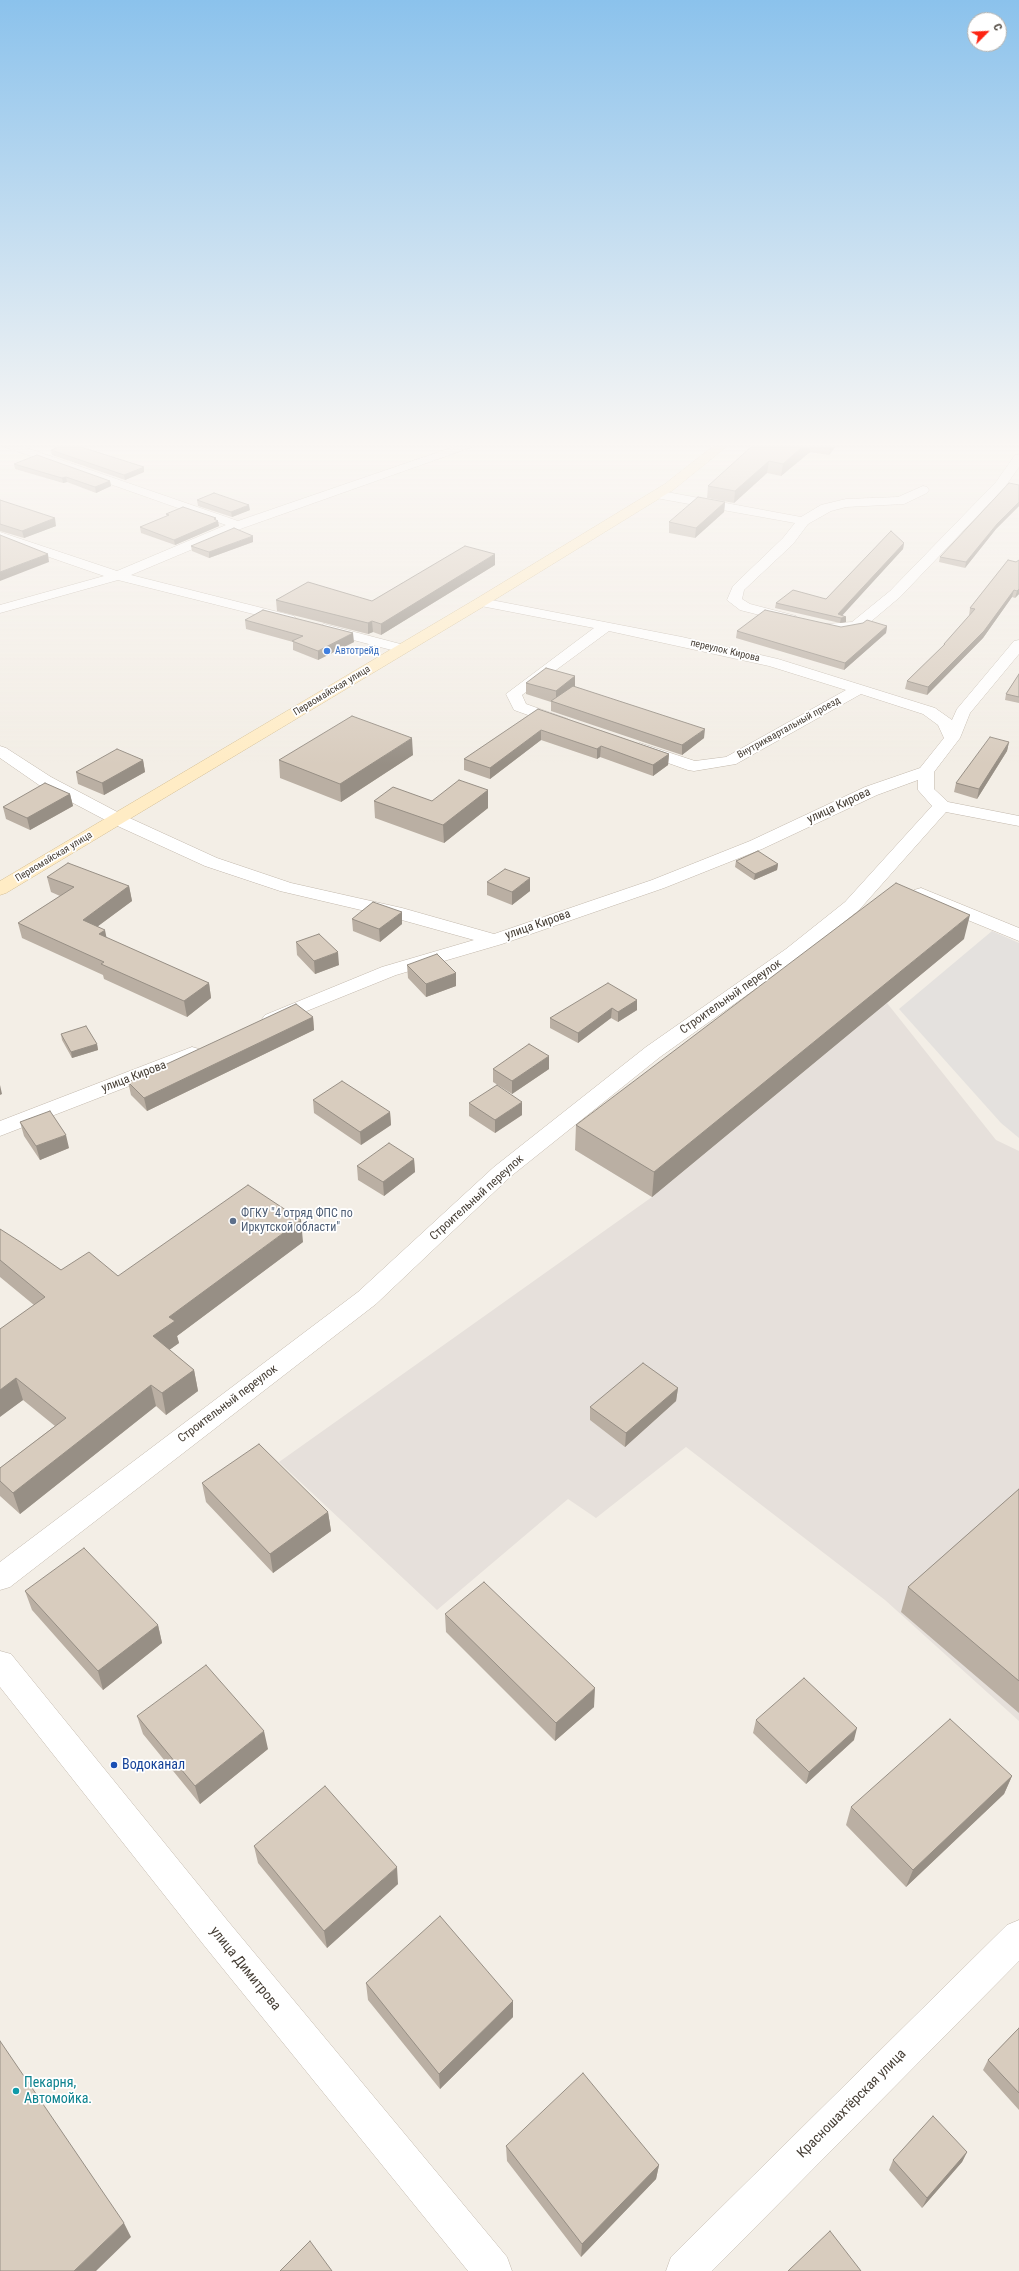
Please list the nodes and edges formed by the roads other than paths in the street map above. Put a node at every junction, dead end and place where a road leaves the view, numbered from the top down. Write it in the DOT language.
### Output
graph roads {
  1 [pos="50,553"];
  2 [pos="171,553"];
  3 [pos="560,553"];
  4 [pos="776,553"];
  5 [pos="934,553"];
  6 [pos="118,576"];
  7 [pos="481,602"];
  8 [pos="0,609"];
  9 [pos="803,621"];
  10 [pos="817,625"];
  11 [pos="605,627"];
  12 [pos="1019,644"];
  13 [pos="402,648"];
  14 [pos="858,689"];
  15 [pos="578,727"];
  16 [pos="952,738"];
  17 [pos="628,744"];
  18 [pos="0,751"];
  19 [pos="926,772"];
  20 [pos="942,806"];
  21 [pos="117,820"];
  22 [pos="1019,821"];
  23 [pos="893,883"];
  24 [pos="0,890"];
  25 [pos="1019,935"];
  26 [pos="495,940"];
  27 [pos="253,1027"];
  28 [pos="211,1046"];
  29 [pos="0,1130"];
  30 [pos="0,1578"];
  31 [pos="0,1664"];
  32 [pos="1019,1937"];
  33 [pos="493,2271"];
  34 [pos="685,2271"];
  1 -- 6 [label="street"];
  2 -- 6 [label="street"];
  3 -- 7 [label="main road, Первомайская улица"];
  4 -- 9 [label="street"];
  5 -- 10 [label="street"];
  6 -- 8 [label="street"];
  6 -- 13 [label="street"];
  7 -- 11 [label="street, переулок Кирова"];
  7 -- 13 [label="main road, Первомайская улица"];
  11 -- 14 [label="street, переулок Кирова"];
  11 -- 15 [label="street"];
  12 -- 16 [label="street"];
  13 -- 21 [label="main road, Первомайская улица"];
  14 -- 16 [label="street, переулок Кирова"];
  14 -- 17 [label="street, Внутриквартальный проезд"];
  16 -- 19 [label="street"];
  18 -- 21 [label="street"];
  19 -- 20 [label="street"];
  19 -- 26 [label="street, улица Кирова"];
  20 -- 22 [label="street"];
  20 -- 23 [label="street, Строительный переулок"];
  21 -- 24 [label="main road, Первомайская улица"];
  21 -- 26 [label="street"];
  23 -- 25 [label="street"];
  23 -- 30 [label="street, Строительный переулок"];
  26 -- 27 [label="street, улица Кирова"];
  28 -- 29 [label="street, улица Кирова"];
  31 -- 33 [label="street, улица Димитрова"];
  32 -- 34 [label="street, Красношахтёрская улица"];
}
